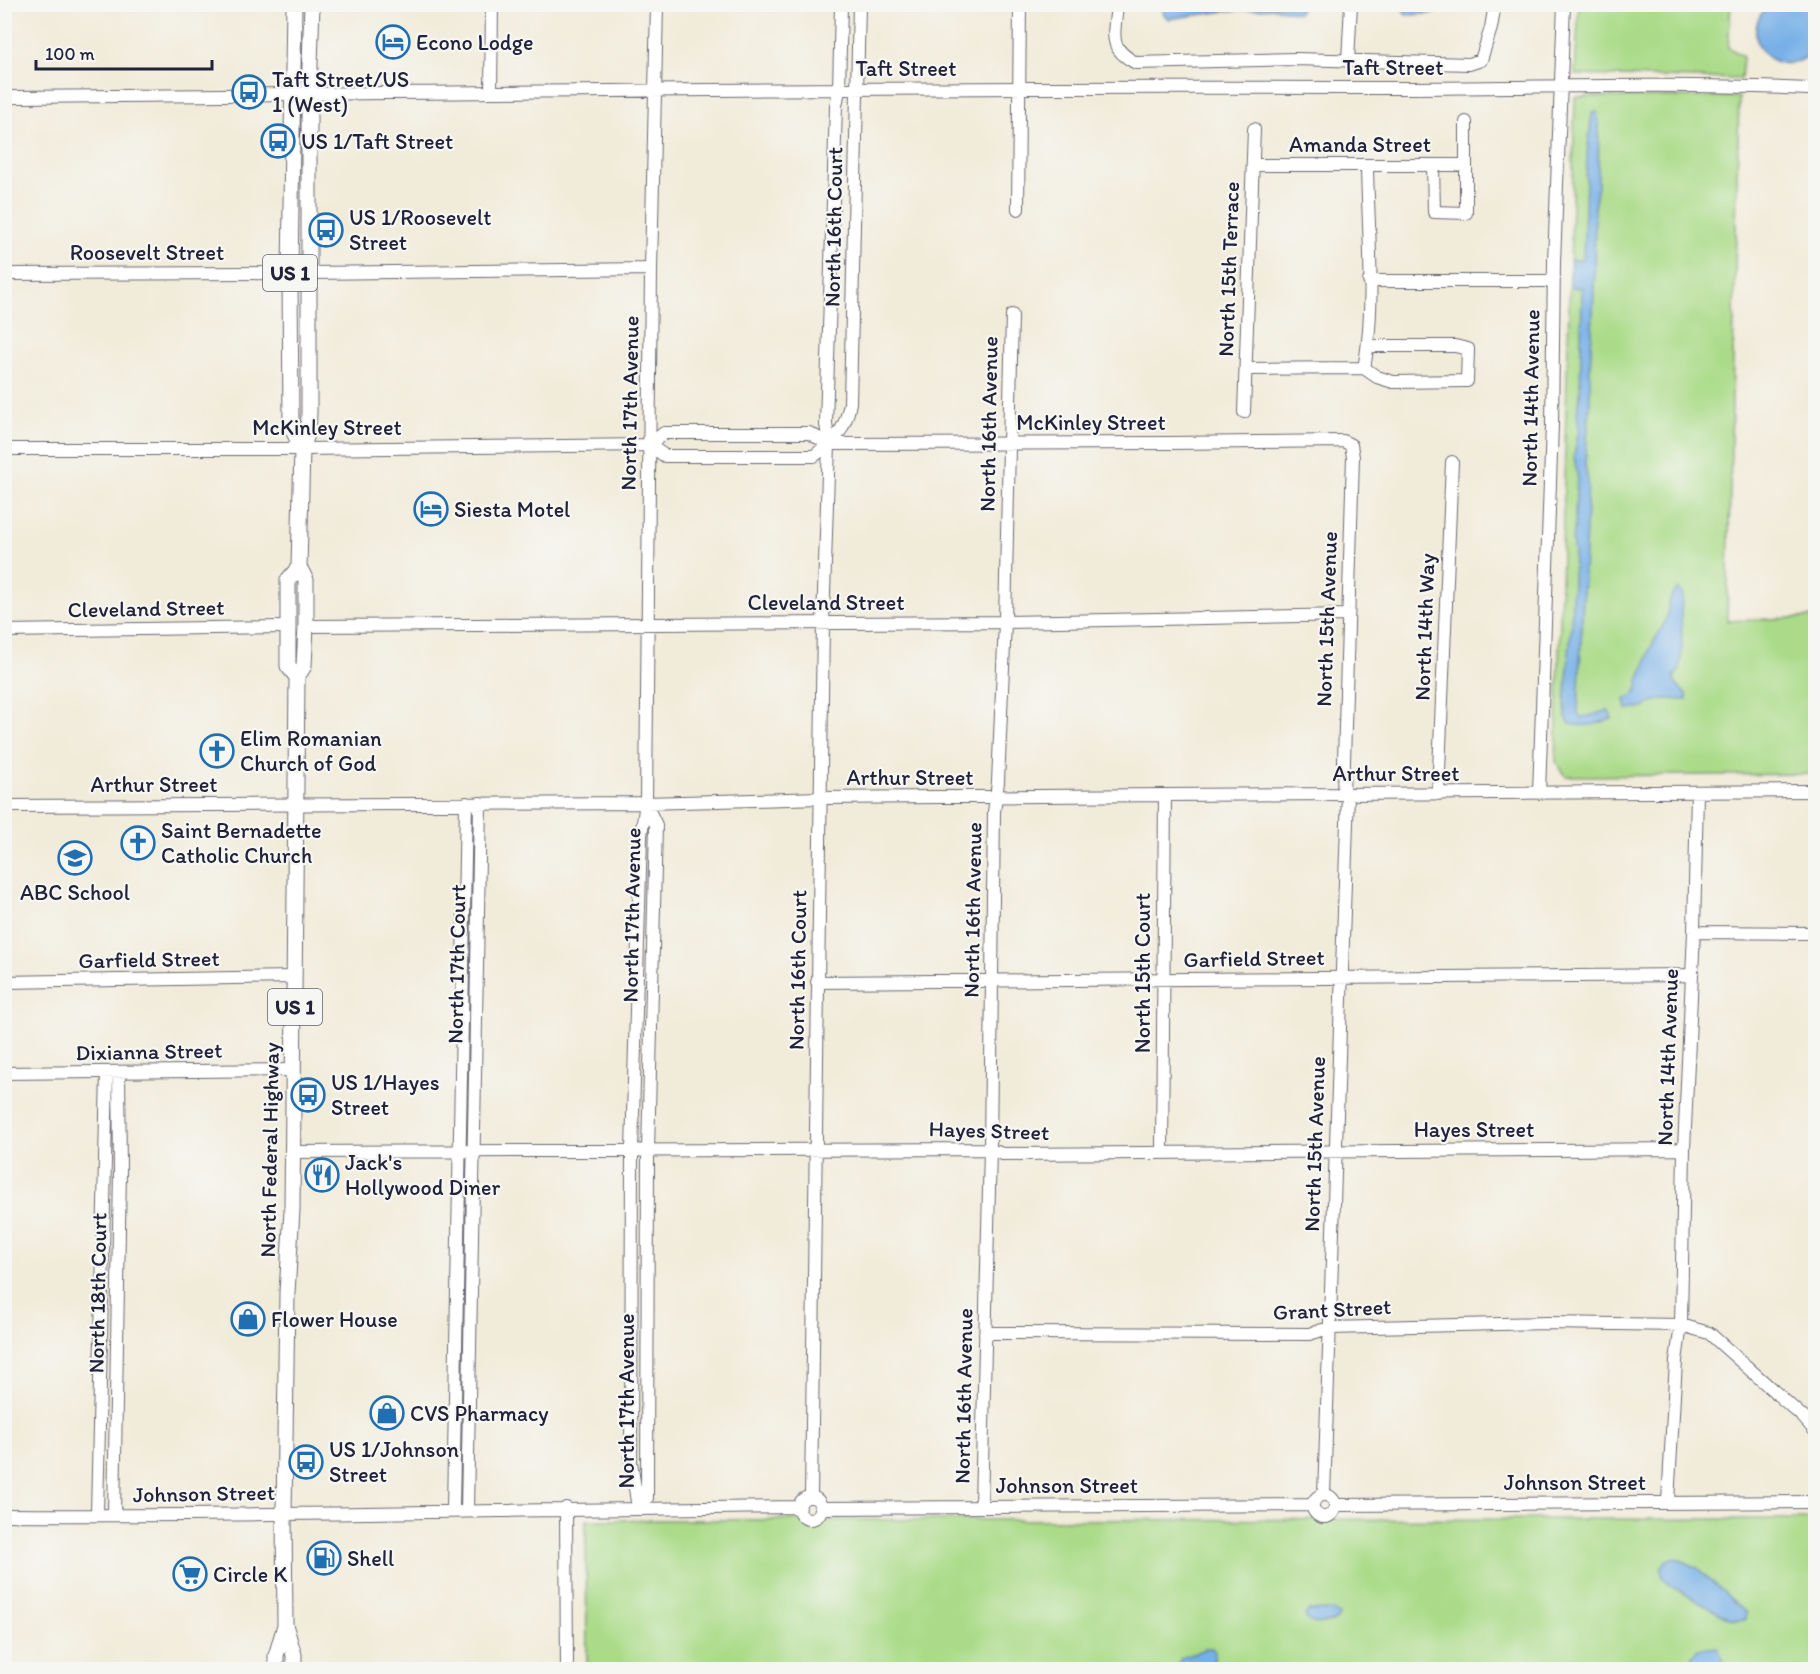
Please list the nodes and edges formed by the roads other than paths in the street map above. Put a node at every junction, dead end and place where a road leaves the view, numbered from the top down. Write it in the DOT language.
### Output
graph roads {
  1 [pos="294,4"];
  2 [pos="312,4"];
  3 [pos="492,4"];
  4 [pos="657,4"];
  5 [pos="841,4"];
  6 [pos="859,4"];
  7 [pos="1020,4"];
  8 [pos="1117,4"];
  9 [pos="1351,4"];
  10 [pos="1494,4"];
  11 [pos="1564,4"];
  12 [pos="1348,61"];
  13 [pos="1560,87"];
  14 [pos="1018,88"];
  15 [pos="857,89"];
  16 [pos="1809,89"];
  17 [pos="655,90"];
  18 [pos="839,90"];
  19 [pos="491,92"];
  20 [pos="292,94"];
  21 [pos="309,94"];
  22 [pos="4,97"];
  23 [pos="1466,122"];
  24 [pos="1254,129"];
  25 [pos="1253,165"];
  26 [pos="1433,165"];
  27 [pos="1466,165"];
  28 [pos="1367,166"];
  29 [pos="1018,209"];
  30 [pos="651,269"];
  31 [pos="290,273"];
  32 [pos="310,273"];
  33 [pos="4,274"];
  34 [pos="1553,281"];
  35 [pos="1369,282"];
  36 [pos="1012,315"];
  37 [pos="1368,346"];
  38 [pos="1364,368"];
  39 [pos="1246,369"];
  40 [pos="1244,412"];
  41 [pos="848,415"];
  42 [pos="830,444"];
  43 [pos="865,444"];
  44 [pos="1009,444"];
  45 [pos="649,445"];
  46 [pos="1351,445"];
  47 [pos="4,449"];
  48 [pos="302,449"];
  49 [pos="1452,462"];
  50 [pos="299,567"];
  51 [pos="1347,615"];
  52 [pos="1005,622"];
  53 [pos="823,623"];
  54 [pos="647,625"];
  55 [pos="306,626"];
  56 [pos="288,627"];
  57 [pos="4,631"];
  58 [pos="297,677"];
  59 [pos="1815,791"];
  60 [pos="1697,792"];
  61 [pos="1539,793"];
  62 [pos="1345,794"];
  63 [pos="1438,794"];
  64 [pos="1165,795"];
  65 [pos="995,797"];
  66 [pos="821,798"];
  67 [pos="466,803"];
  68 [pos="480,803"];
  69 [pos="646,803"];
  70 [pos="297,805"];
  71 [pos="4,806"];
  72 [pos="1694,932"];
  73 [pos="1815,933"];
  74 [pos="1692,975"];
  75 [pos="295,977"];
  76 [pos="1343,978"];
  77 [pos="1163,980"];
  78 [pos="992,981"];
  79 [pos="4,982"];
  80 [pos="818,982"];
  81 [pos="294,1070"];
  82 [pos="113,1072"];
  83 [pos="4,1073"];
  84 [pos="815,1149"];
  85 [pos="990,1149"];
  86 [pos="1684,1149"];
  87 [pos="473,1150"];
  88 [pos="459,1151"];
  89 [pos="632,1151"];
  90 [pos="648,1151"];
  91 [pos="1334,1151"];
  92 [pos="293,1152"];
  93 [pos="1162,1152"];
  94 [pos="1681,1325"];
  95 [pos="1329,1328"];
  96 [pos="985,1333"];
  97 [pos="455,1413"];
  98 [pos="469,1413"];
  99 [pos="1815,1432"];
  100 [pos="1324,1495"];
  101 [pos="811,1497"];
  102 [pos="1668,1502"];
  103 [pos="1815,1502"];
  104 [pos="1313,1505"];
  105 [pos="1335,1505"];
  106 [pos="981,1506"];
  107 [pos="800,1507"];
  108 [pos="566,1508"];
  109 [pos="638,1508"];
  110 [pos="821,1508"];
  111 [pos="453,1510"];
  112 [pos="467,1510"];
  113 [pos="284,1514"];
  114 [pos="4,1515"];
  115 [pos="97,1515"];
  116 [pos="114,1515"];
  117 [pos="285,1625"];
  118 [pos="276,1670"];
  119 [pos="294,1670"];
  120 [pos="567,1670"];
  1 -- 20 [label="main road, US 1"];
  2 -- 21 [label="main road, US 1"];
  3 -- 19 [label="street"];
  4 -- 17 [label="street, North 17th Avenue"];
  5 -- 18 [label="street, North 16th Court"];
  6 -- 15 [label="street, North 16th Court"];
  7 -- 14 [label="street"];
  8 -- 12 [label="street"];
  9 -- 12 [label="street"];
  10 -- 12 [label="street"];
  11 -- 13 [label="street, North 14th Avenue"];
  13 -- 14 [label="street, Taft Street"];
  13 -- 16 [label="street, Taft Street"];
  13 -- 34 [label="street, North 14th Avenue"];
  14 -- 15 [label="street, Taft Street"];
  14 -- 29 [label="street"];
  15 -- 18 [label="street, Taft Street"];
  15 -- 41 [label="street, North 16th Court"];
  17 -- 18 [label="street, Taft Street"];
  17 -- 19 [label="street, Taft Street"];
  17 -- 30 [label="street, North 17th Avenue"];
  18 -- 42 [label="street, North 16th Court"];
  19 -- 21 [label="street, Taft Street"];
  20 -- 21 [label="street, Taft Street"];
  20 -- 22 [label="street, Taft Street"];
  20 -- 31 [label="main road, US 1"];
  21 -- 32 [label="main road, US 1"];
  23 -- 27 [label="street"];
  24 -- 25 [label="street, North 15th Terrace"];
  25 -- 28 [label="street, Amanda Street"];
  25 -- 39 [label="street, North 15th Terrace"];
  26 -- 27 [label="street, Amanda Street"];
  26 -- 27 [label="street"];
  26 -- 28 [label="street, Amanda Street"];
  28 -- 35 [label="street"];
  30 -- 32 [label="street"];
  30 -- 45 [label="street, North 17th Avenue"];
  31 -- 33 [label="street, Roosevelt Street"];
  31 -- 48 [label="main road, US 1"];
  32 -- 48 [label="main road, US 1"];
  34 -- 35 [label="street"];
  34 -- 61 [label="street, North 14th Avenue"];
  35 -- 37 [label="street"];
  36 -- 44 [label="street, North 16th Avenue"];
  37 -- 38 [label="street"];
  37 -- 38 [label="street"];
  38 -- 39 [label="street"];
  39 -- 40 [label="street, North 15th Terrace"];
  41 -- 42 [label="street, North 16th Court"];
  41 -- 43 [label="street"];
  42 -- 43 [label="street, McKinley Street"];
  42 -- 45 [label="street, McKinley Street"];
  42 -- 45 [label="street, McKinley Street"];
  42 -- 53 [label="street, North 16th Court"];
  43 -- 44 [label="street, McKinley Street"];
  44 -- 46 [label="street, McKinley Street"];
  44 -- 52 [label="street, North 16th Avenue"];
  45 -- 48 [label="street, McKinley Street"];
  45 -- 54 [label="street, North 17th Avenue"];
  46 -- 51 [label="street, North 15th Avenue"];
  47 -- 48 [label="street, McKinley Street"];
  48 -- 50 [label="main road, US 1"];
  49 -- 63 [label="street, North 14th Way"];
  50 -- 55 [label="main road, US 1"];
  50 -- 56 [label="main road, US 1"];
  51 -- 52 [label="street, Cleveland Street"];
  51 -- 62 [label="street, North 15th Avenue"];
  52 -- 53 [label="street, Cleveland Street"];
  52 -- 65 [label="street, North 16th Avenue"];
  53 -- 54 [label="street, Cleveland Street"];
  53 -- 66 [label="street, North 16th Court"];
  54 -- 55 [label="street, Cleveland Street"];
  54 -- 69 [label="street, North 17th Avenue"];
  55 -- 58 [label="main road, US 1"];
  56 -- 57 [label="street, Cleveland Street"];
  56 -- 58 [label="main road, US 1"];
  58 -- 70 [label="main road, North Federal Highway / US 1"];
  59 -- 60 [label="street, Arthur Street"];
  60 -- 61 [label="street, Arthur Street"];
  60 -- 72 [label="street, North 14th Avenue"];
  61 -- 63 [label="street, Arthur Street"];
  62 -- 63 [label="street, Arthur Street"];
  62 -- 64 [label="street, Arthur Street"];
  62 -- 76 [label="street, North 15th Avenue"];
  64 -- 65 [label="street, Arthur Street"];
  64 -- 77 [label="street, North 15th Court"];
  65 -- 66 [label="street, Arthur Street"];
  65 -- 78 [label="street, North 16th Avenue"];
  66 -- 69 [label="street, Arthur Street"];
  66 -- 80 [label="street, North 16th Court"];
  67 -- 68 [label="street, Arthur Street"];
  67 -- 70 [label="street, Arthur Street"];
  67 -- 88 [label="street, North 17th Court"];
  68 -- 69 [label="street, Arthur Street"];
  68 -- 87 [label="street, North 17th Court"];
  69 -- 89 [label="street, North 17th Avenue"];
  69 -- 90 [label="street, North 17th Avenue"];
  70 -- 71 [label="street, Arthur Street"];
  70 -- 75 [label="main road, North Federal Highway / US 1"];
  72 -- 73 [label="street"];
  72 -- 74 [label="street, North 14th Avenue"];
  74 -- 76 [label="street, Garfield Street"];
  74 -- 86 [label="street, North 14th Avenue"];
  75 -- 79 [label="street, Garfield Street"];
  75 -- 81 [label="main road, North Federal Highway / US 1"];
  76 -- 77 [label="street, Garfield Street"];
  76 -- 91 [label="street, North 15th Avenue"];
  77 -- 78 [label="street, Garfield Street"];
  77 -- 93 [label="street, North 15th Court"];
  78 -- 80 [label="street, Garfield Street"];
  78 -- 85 [label="street, North 16th Avenue"];
  80 -- 84 [label="street, North 16th Court"];
  81 -- 82 [label="street, Dixianna Street"];
  81 -- 92 [label="main road, North Federal Highway / US 1"];
  82 -- 83 [label="street, Dixianna Street"];
  82 -- 115 [label="street, North 18th Court"];
  82 -- 116 [label="street, North 18th Court"];
  84 -- 85 [label="street, Hayes Street"];
  84 -- 90 [label="street, Hayes Street"];
  84 -- 101 [label="street, North 16th Court"];
  85 -- 93 [label="street, Hayes Street"];
  85 -- 96 [label="street, North 16th Avenue"];
  86 -- 91 [label="street, Hayes Street"];
  86 -- 94 [label="street, North 14th Avenue"];
  87 -- 88 [label="street, Hayes Street"];
  87 -- 89 [label="street, Hayes Street"];
  87 -- 98 [label="street, North 17th Court"];
  88 -- 92 [label="street, Hayes Street"];
  88 -- 97 [label="street, North 17th Court"];
  89 -- 90 [label="street, Hayes Street"];
  89 -- 109 [label="street, North 17th Avenue"];
  90 -- 109 [label="street, North 17th Avenue"];
  91 -- 93 [label="street, Hayes Street"];
  91 -- 95 [label="street, North 15th Avenue"];
  92 -- 113 [label="main road, North Federal Highway / US 1"];
  94 -- 95 [label="street, Grant Street"];
  94 -- 99 [label="street"];
  94 -- 102 [label="street, North 14th Avenue"];
  95 -- 96 [label="street, Grant Street"];
  95 -- 100 [label="street, North 15th Avenue"];
  96 -- 106 [label="street, North 16th Avenue"];
  97 -- 98 [label="street"];
  97 -- 111 [label="street, North 17th Court"];
  98 -- 112 [label="street, North 17th Court"];
  100 -- 104 [label="street"];
  100 -- 105 [label="street"];
  101 -- 107 [label="street"];
  101 -- 110 [label="street"];
  102 -- 103 [label="street, Johnson Street"];
  102 -- 105 [label="street, Johnson Street"];
  104 -- 105 [label="street"];
  104 -- 106 [label="street, Johnson Street"];
  106 -- 110 [label="street, Johnson Street"];
  107 -- 109 [label="street, Johnson Street"];
  107 -- 110 [label="street"];
  108 -- 109 [label="street, Johnson Street"];
  108 -- 112 [label="street, Johnson Street"];
  108 -- 120 [label="street"];
  111 -- 112 [label="street, Johnson Street"];
  111 -- 113 [label="street, Johnson Street"];
  113 -- 116 [label="street, Johnson Street"];
  113 -- 117 [label="main road, North Federal Highway / US 1"];
  114 -- 115 [label="street, Johnson Street"];
  115 -- 116 [label="street, Johnson Street"];
  117 -- 118 [label="main road, North Federal Highway / US 1"];
  117 -- 119 [label="main road, North Federal Highway / US 1"];
}
